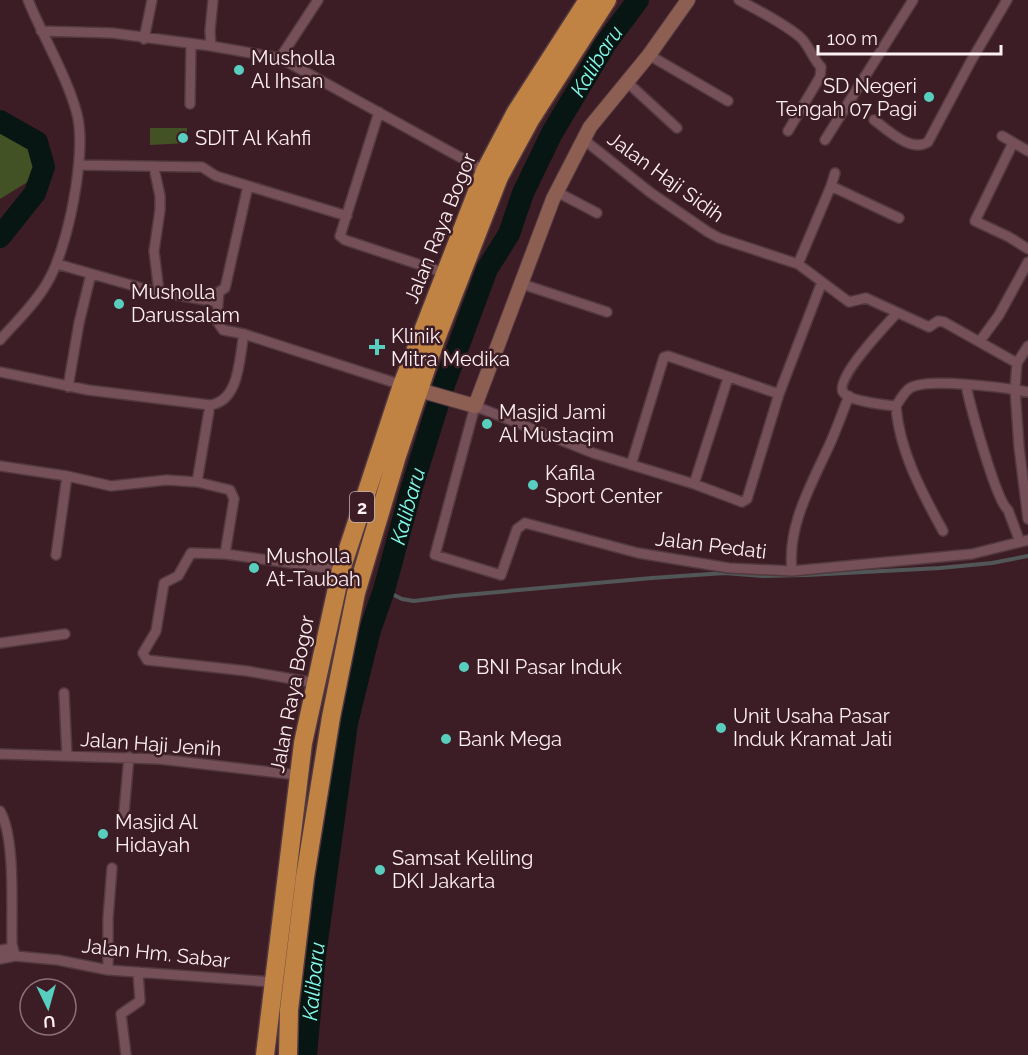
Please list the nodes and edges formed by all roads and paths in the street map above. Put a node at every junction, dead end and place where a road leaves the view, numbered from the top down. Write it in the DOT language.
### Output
graph roads {
  1 [pos="28,0"];
  2 [pos="152,0"];
  3 [pos="213,0"];
  4 [pos="318,0"];
  5 [pos="588,0"];
  6 [pos="607,0"];
  7 [pos="688,0"];
  8 [pos="739,0"];
  9 [pos="913,0"];
  10 [pos="1007,0"];
  11 [pos="41,31"];
  12 [pos="144,39"];
  13 [pos="191,44"];
  14 [pos="211,46"];
  15 [pos="650,55"];
  16 [pos="280,58"];
  17 [pos="628,83"];
  18 [pos="728,101"];
  19 [pos="190,104"];
  20 [pos="379,112"];
  21 [pos="874,120"];
  22 [pos="677,129"];
  23 [pos="788,131"];
  24 [pos="514,132"];
  25 [pos="1002,136"];
  26 [pos="583,139"];
  27 [pos="825,140"];
  28 [pos="1013,143"];
  29 [pos="1026,146"];
  30 [pos="80,165"];
  31 [pos="153,168"];
  32 [pos="485,171"];
  33 [pos="835,172"];
  34 [pos="248,186"];
  35 [pos="831,186"];
  36 [pos="557,192"];
  37 [pos="597,213"];
  38 [pos="347,216"];
  39 [pos="899,218"];
  40 [pos="1028,249"];
  41 [pos="1028,262"];
  42 [pos="57,264"];
  43 [pos="798,264"];
  44 [pos="445,273"];
  45 [pos="91,274"];
  46 [pos="522,284"];
  47 [pos="819,286"];
  48 [pos="159,292"];
  49 [pos="218,302"];
  50 [pos="607,312"];
  51 [pos="897,313"];
  52 [pos="244,334"];
  53 [pos="0,340"];
  54 [pos="980,341"];
  55 [pos="1028,346"];
  56 [pos="1017,363"];
  57 [pos="0,372"];
  58 [pos="728,378"];
  59 [pos="966,385"];
  60 [pos="68,387"];
  61 [pos="416,389"];
  62 [pos="1015,389"];
  63 [pos="1028,392"];
  64 [pos="779,394"];
  65 [pos="849,396"];
  66 [pos="210,405"];
  67 [pos="469,405"];
  68 [pos="896,406"];
  69 [pos="631,465"];
  70 [pos="0,466"];
  71 [pos="67,476"];
  72 [pos="196,482"];
  73 [pos="694,483"];
  74 [pos="1028,519"];
  75 [pos="943,531"];
  76 [pos="1024,541"];
  77 [pos="225,554"];
  78 [pos="56,555"];
  79 [pos="341,570"];
  80 [pos="792,571"];
  81 [pos="65,634"];
  82 [pos="0,643"];
  83 [pos="315,683"];
  84 [pos="64,693"];
  85 [pos="0,754"];
  86 [pos="67,756"];
  87 [pos="129,757"];
  88 [pos="298,776"];
  89 [pos="0,811"];
  90 [pos="123,823"];
  91 [pos="112,868"];
  92 [pos="0,950"];
  93 [pos="14,952"];
  94 [pos="0,959"];
  95 [pos="108,970"];
  96 [pos="138,972"];
  97 [pos="273,982"];
  98 [pos="126,1055"];
  99 [pos="265,1055"];
  100 [pos="288,1055"];
  1 -- 11 [label="street"];
  2 -- 12 [label="street"];
  3 -- 14 [label="street"];
  4 -- 16 [label="street"];
  5 -- 24 [label="highway, Jalan Raya Bogor / 2"];
  6 -- 24 [label="highway, Jalan Raya Bogor / 2"];
  7 -- 15 [label="street"];
  8 -- 23 [label="street"];
  9 -- 27 [label="street"];
  10 -- 21 [label="street"];
  11 -- 12 [label="street"];
  11 -- 30 [label="street"];
  12 -- 13 [label="street"];
  13 -- 14 [label="street"];
  13 -- 19 [label="street"];
  14 -- 16 [label="street"];
  15 -- 17 [label="street"];
  15 -- 18 [label="street"];
  16 -- 20 [label="street"];
  17 -- 22 [label="street"];
  17 -- 26 [label="street"];
  20 -- 32 [label="street"];
  20 -- 38 [label="street"];
  24 -- 32 [label="highway, Jalan Raya Bogor / 2"];
  24 -- 61 [label="highway, Jalan Raya Bogor / 2"];
  25 -- 28 [label="street"];
  26 -- 36 [label="street"];
  26 -- 43 [label="street, Jalan Haji Sidih"];
  28 -- 29 [label="street"];
  28 -- 40 [label="street"];
  30 -- 31 [label="street"];
  30 -- 42 [label="street"];
  31 -- 34 [label="street"];
  31 -- 48 [label="street"];
  32 -- 44 [label="highway, Jalan Raya Bogor / 2"];
  33 -- 35 [label="street"];
  34 -- 38 [label="street"];
  34 -- 49 [label="street"];
  35 -- 39 [label="street"];
  35 -- 43 [label="street"];
  36 -- 37 [label="street"];
  36 -- 46 [label="street"];
  38 -- 44 [label="street"];
  41 -- 54 [label="street"];
  42 -- 45 [label="street"];
  42 -- 53 [label="street"];
  43 -- 51 [label="street, Jalan Haji Sidih"];
  44 -- 61 [label="highway, Jalan Raya Bogor / 2"];
  45 -- 48 [label="street"];
  45 -- 60 [label="street"];
  46 -- 50 [label="street"];
  46 -- 67 [label="street"];
  47 -- 64 [label="street"];
  48 -- 49 [label="street"];
  49 -- 52 [label="street"];
  51 -- 54 [label="street, Jalan Haji Sidih"];
  51 -- 65 [label="street"];
  52 -- 61 [label="street"];
  52 -- 66 [label="street"];
  54 -- 56 [label="street, Jalan Haji Sidih"];
  55 -- 56 [label="street"];
  56 -- 62 [label="street"];
  57 -- 60 [label="street"];
  58 -- 64 [label="street"];
  58 -- 69 [label="street"];
  58 -- 73 [label="street"];
  59 -- 62 [label="street"];
  59 -- 68 [label="street"];
  59 -- 76 [label="street"];
  60 -- 66 [label="street"];
  61 -- 67 [label="street"];
  61 -- 79 [label="highway, Jalan Raya Bogor / 2"];
  61 -- 100 [label="highway, Jalan Raya Bogor / 2"];
  62 -- 63 [label="street"];
  62 -- 74 [label="street"];
  64 -- 73 [label="street"];
  65 -- 68 [label="street"];
  65 -- 80 [label="street"];
  66 -- 72 [label="street"];
  67 -- 69 [label="street"];
  67 -- 80 [label="street, Jalan Pedati"];
  68 -- 75 [label="street"];
  69 -- 73 [label="street"];
  70 -- 71 [label="street"];
  71 -- 72 [label="street"];
  71 -- 78 [label="street"];
  72 -- 77 [label="street"];
  76 -- 80 [label="street, Jalan Pedati"];
  77 -- 79 [label="street"];
  77 -- 83 [label="street"];
  79 -- 83 [label="highway, Jalan Raya Bogor / 2"];
  81 -- 82 [label="street"];
  83 -- 88 [label="highway, Jalan Raya Bogor / 2"];
  84 -- 86 [label="street"];
  85 -- 86 [label="street, Jalan Haji Jenih"];
  86 -- 87 [label="street, Jalan Haji Jenih"];
  87 -- 88 [label="street, Jalan Haji Jenih"];
  87 -- 90 [label="street"];
  88 -- 97 [label="highway, Jalan Raya Bogor / 2"];
  89 -- 93 [label="street"];
  91 -- 95 [label="street"];
  92 -- 93 [label="street"];
  93 -- 94 [label="street, Jalan Hm. Sabar"];
  93 -- 95 [label="street, Jalan Hm. Sabar"];
  95 -- 96 [label="street, Jalan Hm. Sabar"];
  96 -- 97 [label="street, Jalan Hm. Sabar"];
  96 -- 98 [label="street"];
  97 -- 99 [label="highway, Jalan Raya Bogor / 2"];
}
